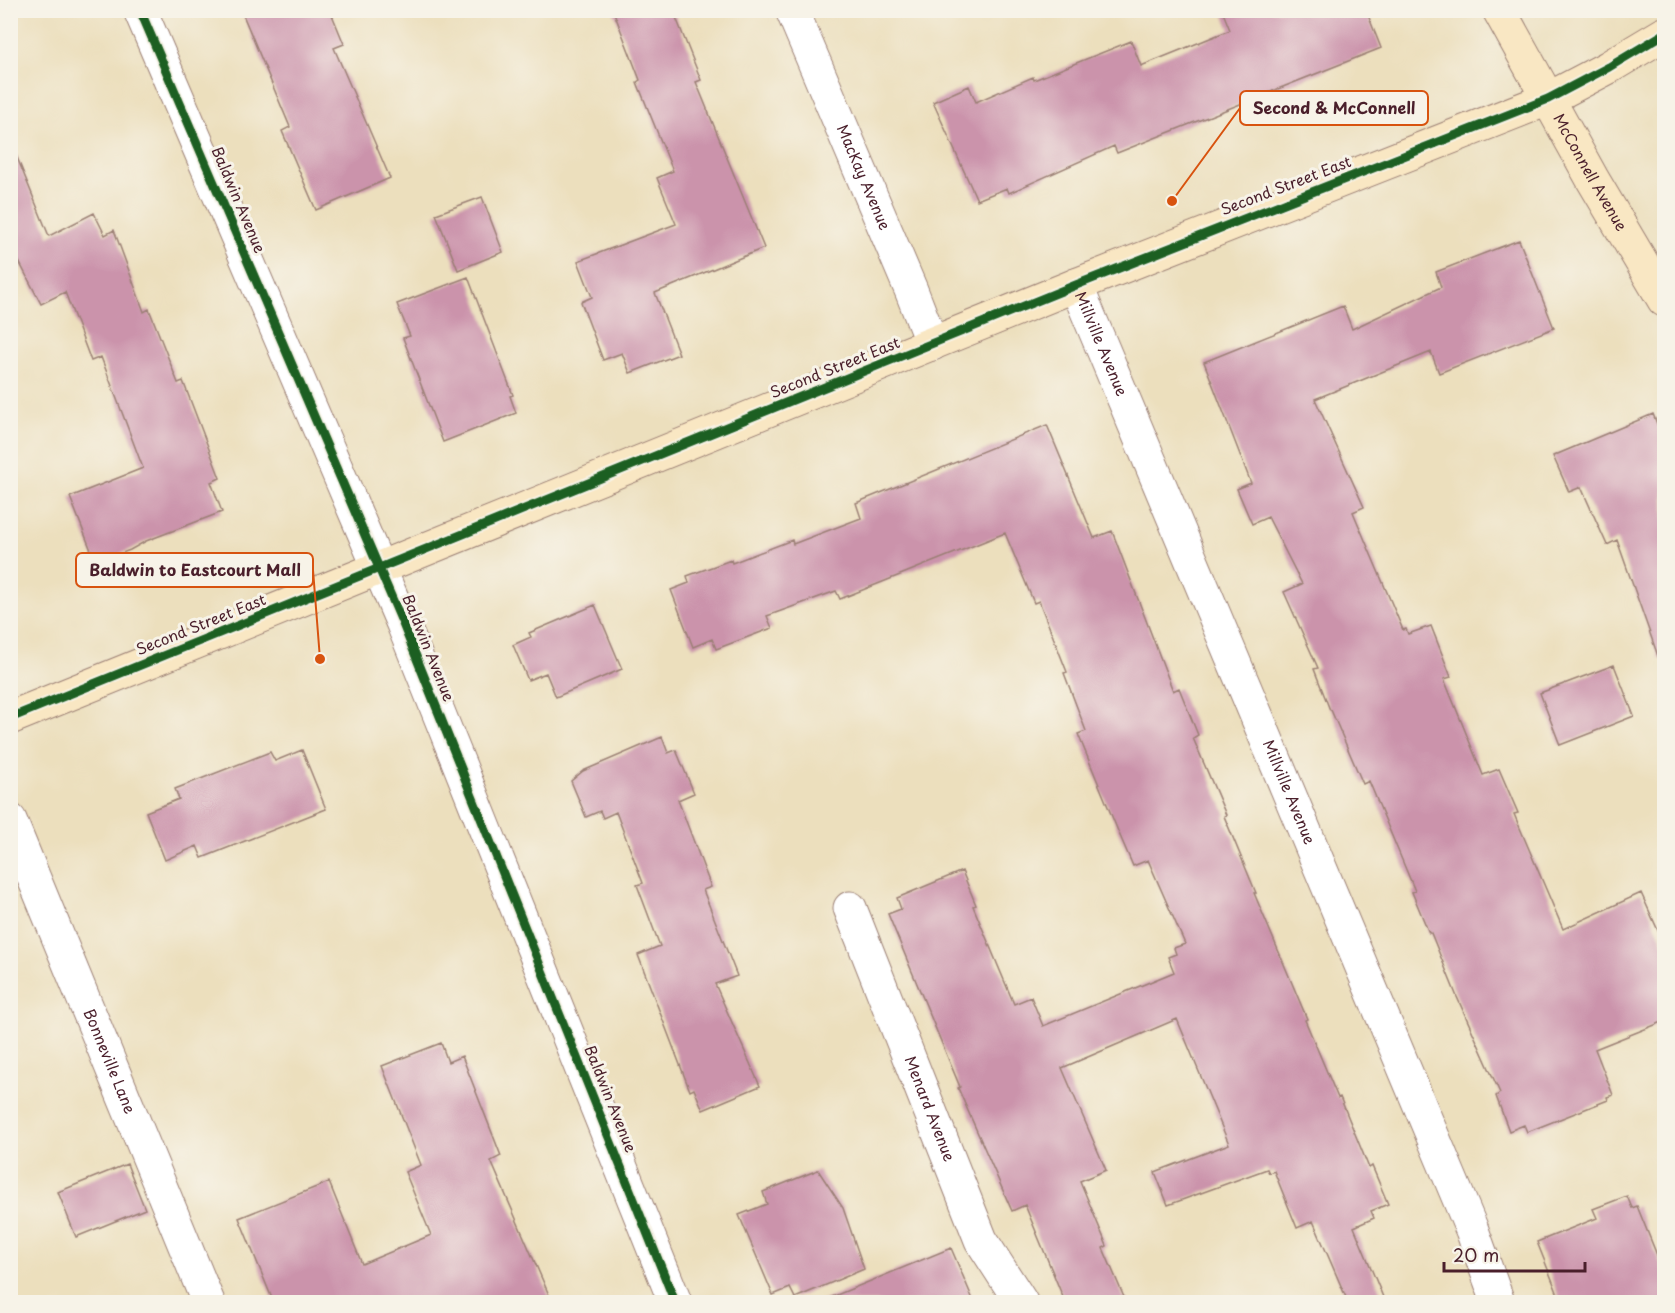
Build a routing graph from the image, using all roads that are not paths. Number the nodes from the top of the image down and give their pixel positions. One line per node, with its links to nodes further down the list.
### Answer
1 (140, 10): 9 (street, Baldwin Avenue)
2 (792, 10): 8 (street, MacKay Avenue)
3 (1499, 10): 5 (main road, McConnell Avenue)
4 (1665, 34): 5 (main road, Second Street East)
5 (1548, 99): 6 (main road, Second Street East); 7 (main road, McConnell Avenue)
6 (1076, 285): 8 (main road, Second Street East); 16 (street, Millville Avenue)
7 (1665, 300)
8 (932, 344): 9 (main road, Second Street East)
9 (380, 569): 10 (main road, Second Street East); 14 (street, Baldwin Avenue)
10 (10, 718)
11 (10, 820): 13 (street, Bonneville Lane)
12 (849, 908): 15 (street, Menard Avenue)
13 (207, 1302)
14 (675, 1302)
15 (1021, 1302)
16 (1498, 1302)

